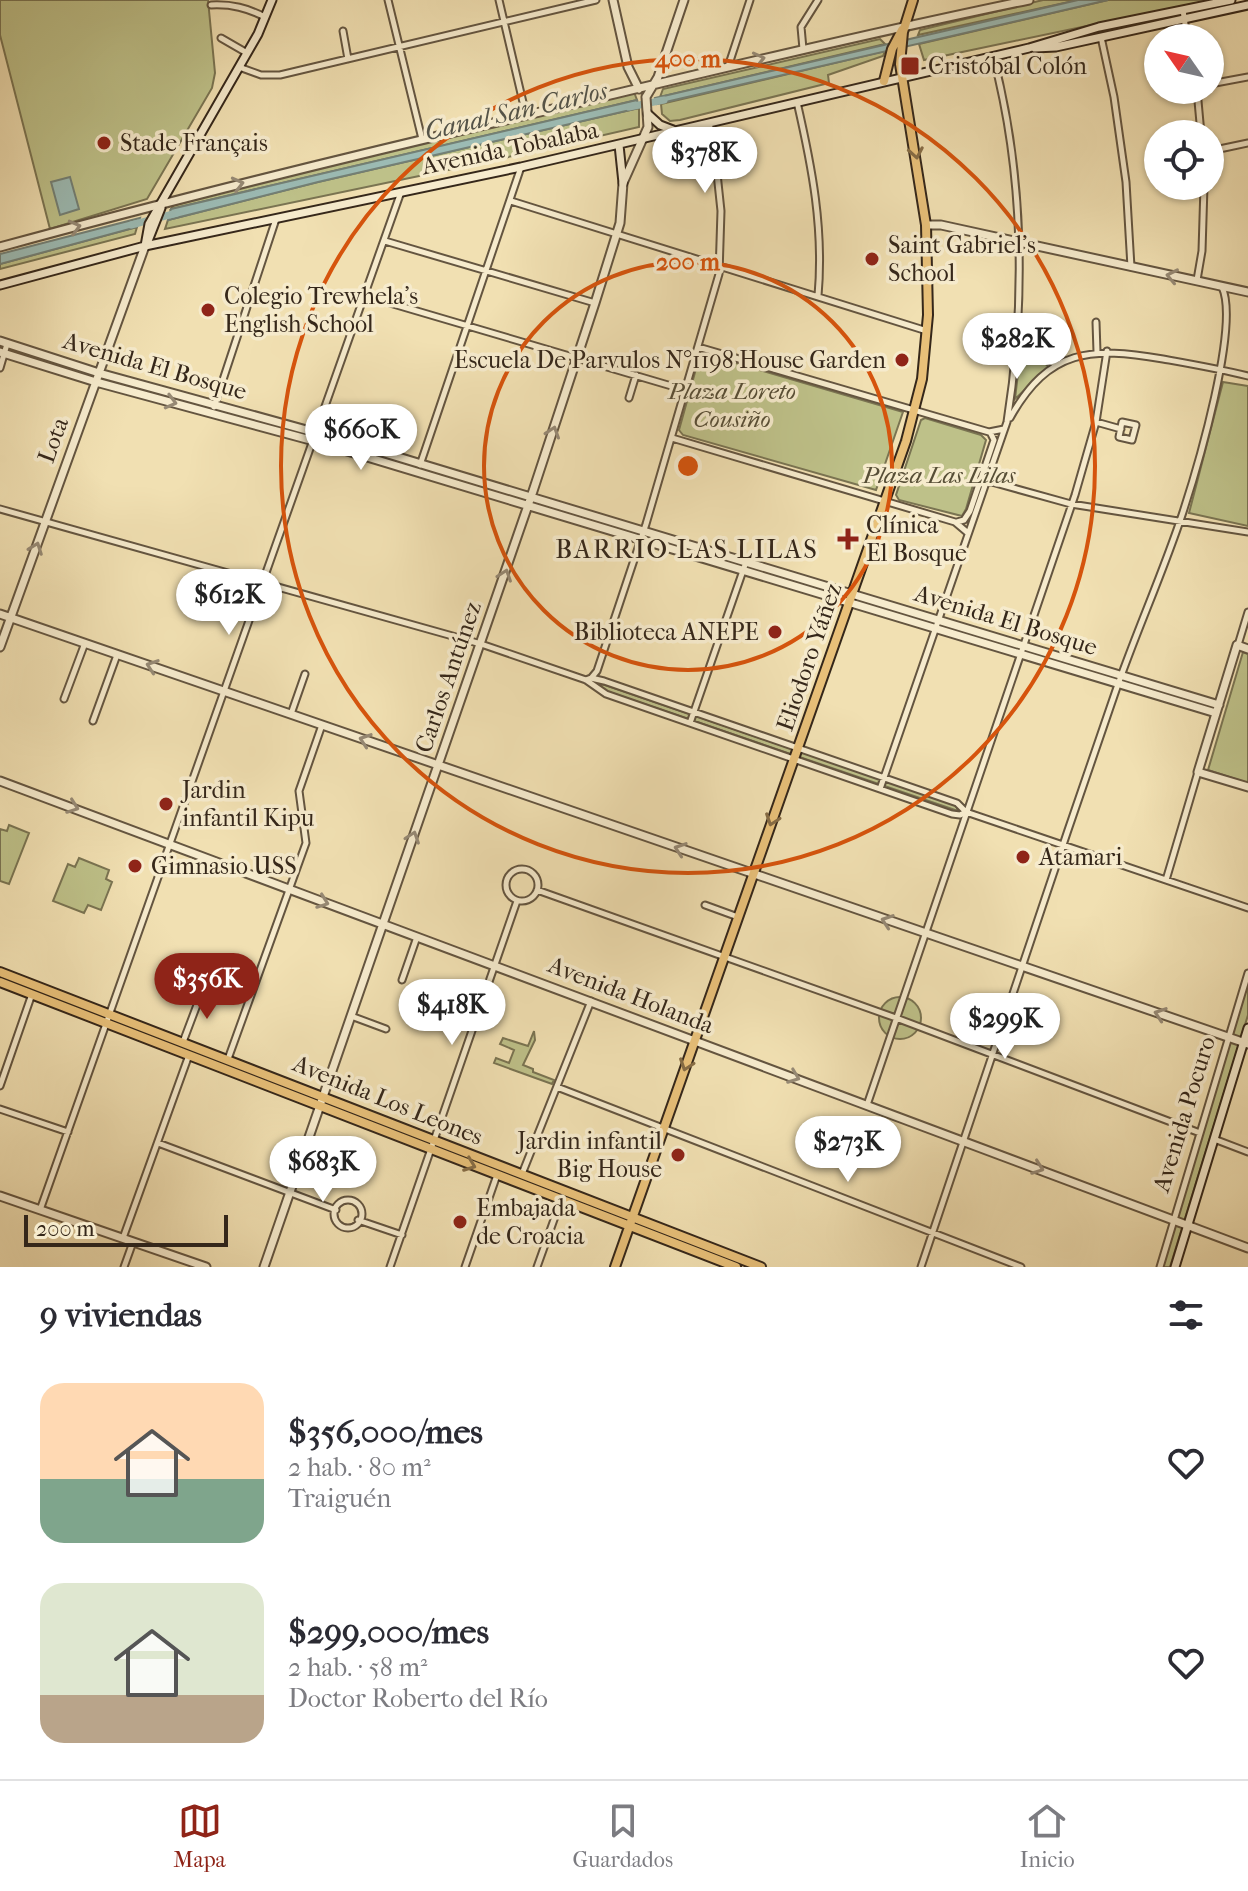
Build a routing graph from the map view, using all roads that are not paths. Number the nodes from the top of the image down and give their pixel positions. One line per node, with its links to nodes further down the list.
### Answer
1 (272, 0): 15 (street, Lota)
2 (388, 0): 22 (street)
3 (499, 0): 16 (street)
4 (596, 0): 16 (street)
5 (613, 0): 35 (street)
6 (684, 0): 34 (street)
7 (750, 0): 29 (street)
8 (818, 0): 24 (street)
9 (913, 0): 19 (main road)
10 (1029, 0): 19 (street)
11 (1231, 0): 14 (street, Avenida Tobalaba)
12 (211, 5): 15 (street)
13 (1248, 5): 14 (street, Avenida Tobalaba)
14 (1183, 14): 17 (street); 20 (street, Avenida Tobalaba); 23 (street, Avenida Tobalaba)
15 (266, 18): 25 (street, Lota)
16 (505, 22): 22 (street); 38 (street)
17 (1185, 24)
18 (343, 31): 27 (street)
19 (902, 31): 24 (street); 30 (main road, Eliodoro Yáñez); 32 (main road)
20 (1101, 37): 23 (street, Avenida Tobalaba); 60 (street)
21 (221, 38): 25 (street)
22 (400, 47): 27 (street); 42 (street)
23 (1029, 48): 26 (street, Avenida Tobalaba)
24 (803, 49): 29 (street, one-way to 24)
25 (247, 53): 28 (street, Lota)
26 (993, 56): 30 (street, Avenida Tobalaba); 56 (street)
27 (348, 59): 28 (street)
28 (238, 67): 51 (street, Lota)
29 (728, 67): 34 (street)
30 (901, 77): 32 (street, Avenida Tobalaba); 53 (main road, Eliodoro Yáñez, one-way to 53)
31 (1248, 77): 33 (street)
32 (884, 81): 36 (street, Avenida Tobalaba)
33 (1224, 81)
34 (656, 83): 35 (street); 37 (street)
35 (638, 88): 37 (street); 38 (street)
36 (797, 102): 39 (street, Avenida Tobalaba); 67 (street)
37 (647, 104): 40 (street); 41 (street, Carlos Antúnez)
38 (526, 115): 42 (street)
39 (709, 123): 40 (street, Avenida Tobalaba); 59 (street)
40 (675, 131): 41 (street, Avenida Tobalaba)
41 (643, 138): 44 (street, Avenida Tobalaba); 47 (street, Carlos Antúnez)
42 (422, 139): 51 (street, one-way to 42)
43 (1248, 143): 45 (street)
44 (619, 145): 46 (street, Avenida Tobalaba); 47 (street)
45 (1224, 148)
46 (521, 167): 48 (street, Avenida Tobalaba); 50 (street)
47 (623, 183): 54 (street, Carlos Antúnez)
48 (401, 192): 52 (street, Avenida Tobalaba); 55 (street)
49 (1204, 200): 62 (street)
50 (511, 201): 54 (street); 61 (street)
51 (163, 202): 57 (street, Lota); 58 (street, one-way to 51)
52 (276, 218): 57 (street, Avenida Tobalaba); 88 (street)
53 (926, 225): 56 (street); 71 (main road, Eliodoro Yáñez)
54 (617, 234): 59 (street); 68 (street, Carlos Antúnez)
55 (385, 241): 61 (street); 66 (street)
56 (1017, 242): 60 (street); 72 (street)
57 (145, 246): 63 (street, Avenida Tobalaba); 82 (street, Lota)
58 (0, 247)
59 (720, 266): 67 (street); 74 (street)
60 (1131, 268): 62 (street, one-way to 60)
61 (487, 272): 68 (street); 70 (street)
62 (1197, 281): 64 (street)
63 (0, 285)
64 (1222, 287): 65 (street); 81 (street)
65 (1248, 292)
66 (366, 296): 70 (street); 95 (street)
67 (818, 296): 71 (street)
68 (595, 303): 78 (street, Carlos Antúnez)
69 (1096, 322): 76 (street)
70 (468, 325): 78 (street); 97 (street)
71 (927, 331): 89 (main road, Eliodoro Yáñez)
72 (1018, 333): 79 (street); 92 (street)
73 (3, 342): 77 (street); 82 (street, Avenida El Bosque)
74 (698, 347): 86 (street); 89 (street)
75 (1107, 351): 76 (street); 81 (street); 91 (street)
76 (1097, 352): 79 (street)
77 (2, 353): 80 (street); 85 (street, Avenida El Bosque)
78 (577, 358): 83 (street); 100 (street, Carlos Antúnez, one-way to 78)
79 (1056, 365): 92 (street)
80 (0, 368)
81 (1220, 369): 84 (street); 103 (street)
82 (99, 373): 85 (street, Lota); 88 (street, Avenida El Bosque)
83 (636, 375): 86 (street); 87 (street)
84 (1248, 376)
85 (96, 382): 90 (street, Avenida El Bosque, one-way to 90); 105 (street, Lota)
86 (685, 390): 96 (street)
87 (629, 398)
88 (215, 405): 90 (street); 95 (street, Avenida El Bosque)
89 (915, 411): 94 (street); 99 (main road, Eliodoro Yáñez)
90 (212, 414): 95 (street, Avenida El Bosque)
91 (1096, 422): 93 (street); 101 (street)
92 (1006, 425): 94 (street); 98 (street)
93 (1121, 429)
94 (989, 432): 98 (street)
95 (316, 437): 97 (street, Avenida El Bosque); 110 (street)
96 (672, 438): 99 (street); 108 (street)
97 (419, 468): 100 (street, Avenida El Bosque)
98 (983, 480): 101 (street); 104 (street); 107 (street)
99 (885, 500): 104 (street); 111 (main road, Eliodoro Yáñez)
100 (530, 502): 108 (street, Avenida El Bosque); 117 (street, Carlos Antúnez, one-way to 100)
101 (1071, 504): 103 (street); 120 (street)
102 (0, 509): 105 (street)
103 (1180, 520): 106 (street); 125 (street)
104 (955, 522): 107 (street)
105 (45, 523): 110 (street); 114 (street, Lota, one-way to 105)
106 (1248, 532)
107 (968, 533): 115 (street)
108 (642, 536): 109 (street, Avenida El Bosque); 124 (street)
109 (744, 566): 111 (street, Avenida El Bosque); 129 (street)
110 (264, 584): 117 (street); 126 (street)
111 (851, 598): 115 (street, Avenida El Bosque); 134 (main road, Eliodoro Yáñez)
112 (1248, 612): 118 (street)
113 (0, 614): 114 (street)
114 (11, 617): 116 (street); 119 (street, Lota)
115 (937, 624): 120 (street, Avenida El Bosque); 138 (street)
116 (85, 643): 122 (street); 127 (street)
117 (481, 644): 124 (street); 136 (street, Carlos Antúnez)
118 (1237, 645): 121 (street); 128 (street)
119 (0, 647)
120 (1022, 649): 125 (street, Avenida El Bosque); 142 (street)
121 (1248, 649)
122 (118, 654): 126 (street, one-way to 122); 131 (street)
123 (305, 674): 130 (street)
124 (589, 679): 129 (street); 132 (street)
125 (1119, 680): 128 (street, Avenida El Bosque); 144 (street)
126 (226, 692): 130 (street); 143 (street)
127 (64, 699)
128 (1218, 709): 137 (street)
129 (694, 711): 132 (street); 134 (street)
130 (291, 714): 133 (street)
131 (93, 721)
132 (690, 724): 135 (street)
133 (322, 725): 136 (street, one-way to 133); 147 (street)
134 (798, 746): 135 (main road, Eliodoro Yáñez); 138 (street)
135 (794, 759): 141 (street); 145 (main road, Eliodoro Yáñez, one-way to 145)
136 (438, 765): 145 (street, one-way to 136); 153 (street, Carlos Antúnez, one-way to 136)
137 (1198, 772): 140 (street); 146 (street)
138 (885, 776): 141 (street); 142 (street)
139 (0, 781): 143 (street, Avenida Holanda, one-way to 143)
140 (1248, 787)
141 (880, 789): 142 (street)
142 (966, 812): 144 (street); 154 (street)
143 (172, 843): 147 (street, Avenida Holanda); 168 (street)
144 (1063, 845): 146 (street); 158 (street)
145 (753, 874): 152 (main road, Eliodoro Yáñez); 154 (street, one-way to 145)
146 (1166, 880): 151 (street)
147 (291, 890): 153 (street, Avenida Holanda, one-way to 153); 177 (street)
148 (537, 890): 149 (street); 149 (street); 156 (street)
149 (517, 901): 157 (street)
150 (705, 905): 152 (street)
151 (1248, 908)
152 (738, 917): 156 (main road, Eliodoro Yáñez)
153 (383, 924): 155 (street, Avenida Holanda); 166 (street, Carlos Antúnez)
154 (925, 934): 158 (street); 167 (street)
155 (417, 936): 157 (street, Avenida Holanda); 161 (street)
156 (724, 957): 167 (street); 172 (main road, Eliodoro Yáñez)
157 (496, 965): 165 (street, Avenida Holanda); 188 (street)
158 (1021, 968): 171 (street, one-way to 158); 176 (street)
159 (0, 972): 168 (main road, Avenida Los Leones)
160 (1248, 973): 171 (street, Avenida Pocuro)
161 (402, 980)
162 (0, 982): 164 (main road, Avenida Los Leones)
163 (203, 989): 173 (street)
164 (32, 994): 168 (main road, Avenida Los Leones); 178 (street)
165 (591, 1001): 172 (street, Avenida Holanda); 179 (street)
166 (351, 1016): 170 (street); 180 (street, Carlos Antúnez)
167 (896, 1018): 176 (street); 181 (street)
168 (107, 1019): 173 (main road, Avenida Los Leones); 175 (main road, Avenida Los Leones); 185 (street)
169 (1248, 1028): 174 (street, Avenida Pocuro)
170 (386, 1029)
171 (1229, 1037): 174 (street); 186 (street, Avenida Pocuro)
172 (695, 1040): 181 (street, Avenida Holanda, one-way to 181); 184 (main road, Eliodoro Yáñez, one-way to 184)
173 (183, 1042): 177 (main road, Avenida Los Leones)
174 (1246, 1043): 187 (street, Avenida Pocuro)
175 (189, 1055): 182 (main road, Avenida Los Leones); 190 (street)
176 (992, 1055): 186 (street); 189 (street)
177 (228, 1059): 180 (main road, Avenida Los Leones)
178 (0, 1086)
179 (557, 1087): 184 (street); 193 (street)
180 (323, 1095): 182 (street, Carlos Antúnez); 188 (main road, Avenida Los Leones)
181 (867, 1105): 189 (street, Avenida Holanda)
182 (319, 1106): 191 (main road, Avenida Los Leones); 195 (street, Carlos Antúnez)
183 (0, 1109): 185 (street)
184 (664, 1128): 202 (main road, Eliodoro Yáñez); 204 (street)
185 (68, 1132): 198 (street)
186 (1200, 1133): 201 (street, Avenida Pocuro)
187 (1214, 1139): 192 (street); 203 (street, Avenida Pocuro)
188 (435, 1140): 191 (street); 193 (main road, Avenida Los Leones)
189 (963, 1140): 201 (street, Avenida Holanda, one-way to 201); 204 (street)
190 (157, 1143): 195 (street); 206 (street)
191 (432, 1150): 194 (main road, Avenida Los Leones, one-way to 194); 205 (street)
192 (1248, 1152)
193 (522, 1174): 202 (main road, Avenida Los Leones)
194 (497, 1175): 197 (main road, Avenida Los Leones); 214 (street)
195 (289, 1194): 199 (street); 212 (street, Carlos Antúnez)
196 (0, 1196): 198 (street)
197 (561, 1200): 202 (main road, Avenida Los Leones); 215 (street)
198 (40, 1210): 206 (street)
199 (336, 1210): 200 (street); 200 (street)
200 (358, 1220): 205 (street)
201 (1173, 1220): 203 (street, Avenida Holanda); 222 (street, Avenida Pocuro)
202 (631, 1222): 209 (main road, Avenida Los Leones); 216 (main road, Eliodoro Yáñez); 219 (main road, Avenida Los Leones)
203 (1187, 1225): 208 (street, Avenida Holanda); 223 (street, Avenida Pocuro)
204 (932, 1232): 220 (street); 221 (street)
205 (402, 1235): 213 (street)
206 (123, 1238): 207 (street)
207 (133, 1242): 210 (street); 211 (street)
208 (1248, 1248)
209 (715, 1259): 217 (street); 218 (main road, Avenida Los Leones)
210 (124, 1267)
211 (206, 1267)
212 (264, 1267)
213 (390, 1267)
214 (465, 1267)
215 (537, 1267)
216 (615, 1267)
217 (709, 1267)
218 (736, 1267)
219 (761, 1267)
220 (921, 1267)
221 (1021, 1267)
222 (1160, 1267)
223 (1175, 1267)

